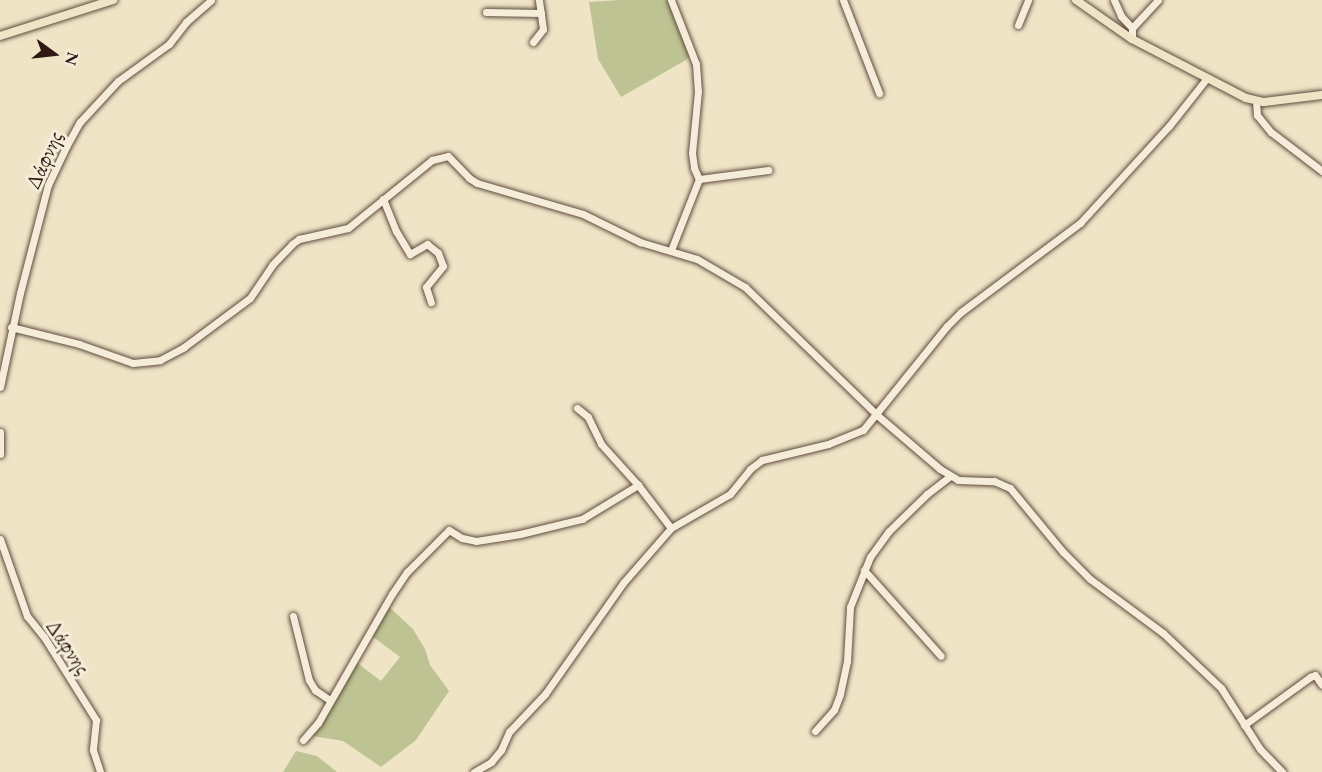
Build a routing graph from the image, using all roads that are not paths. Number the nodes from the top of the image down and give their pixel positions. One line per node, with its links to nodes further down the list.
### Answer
1 (113, 0): 14 (main road)
2 (211, 0): 27 (street, Δάφνης)
3 (539, 0): 11 (street)
4 (670, 0): 23 (street)
5 (843, 0): 18 (street)
6 (1028, 0): 12 (street)
7 (1076, 0): 15 (main road)
8 (1114, 0): 13 (street)
9 (1158, 0): 13 (street)
10 (486, 12): 11 (street)
11 (541, 13): 16 (street)
12 (1018, 25)
13 (1132, 28): 15 (street)
14 (0, 36)
15 (1132, 39): 17 (main road)
16 (533, 42)
17 (1207, 78): 20 (main road); 30 (street)
18 (879, 93)
19 (1322, 95): 20 (main road)
20 (1256, 101): 22 (street)
21 (768, 170): 23 (street)
22 (1322, 171)
23 (699, 179): 25 (street)
24 (383, 199): 25 (street); 26 (street); 27 (street)
25 (671, 250): 30 (street)
26 (431, 302)
27 (12, 327): 28 (street, Δάφνης)
28 (0, 387)
29 (577, 408): 34 (street)
30 (878, 415): 33 (street); 35 (street)
31 (0, 432): 32 (street)
32 (0, 454)
33 (950, 476): 37 (street); 42 (street)
34 (638, 485): 35 (street); 41 (street)
35 (671, 528): 46 (street)
36 (0, 539): 45 (street, Δάφνης)
37 (864, 570): 39 (street); 43 (street)
38 (293, 616): 41 (street)
39 (941, 656)
40 (1322, 685): 42 (street)
41 (330, 700): 44 (street)
42 (1244, 725): 47 (street)
43 (814, 731)
44 (303, 740)
45 (100, 772)
46 (474, 772)
47 (1282, 772)

